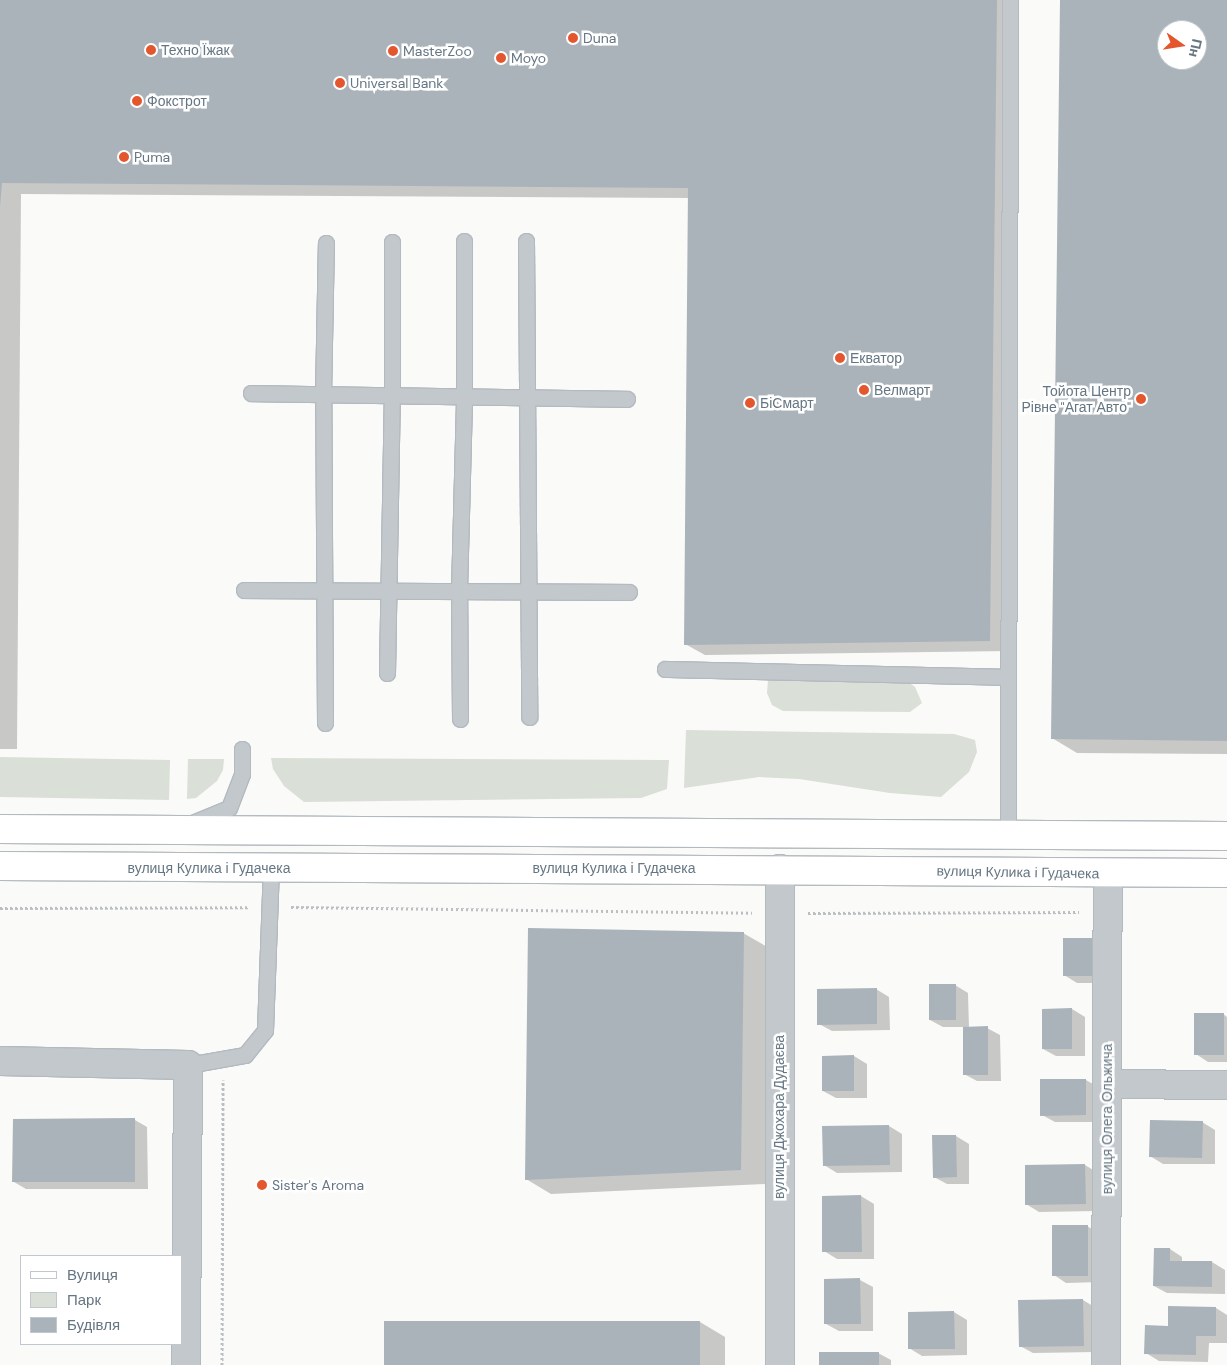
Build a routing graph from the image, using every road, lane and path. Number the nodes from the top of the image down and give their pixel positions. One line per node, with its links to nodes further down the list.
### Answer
1 (1010, 0): 20 (lane)
2 (464, 241): 9 (lane)
3 (526, 241): 10 (lane)
4 (392, 242): 8 (lane)
5 (326, 243): 7 (lane)
6 (251, 394): 7 (lane)
7 (323, 395): 8 (lane); 13 (lane)
8 (392, 396): 9 (lane); 14 (lane)
9 (464, 397): 10 (lane); 15 (lane)
10 (528, 398): 11 (lane); 16 (lane)
11 (627, 399)
12 (244, 590): 13 (lane)
13 (325, 590): 14 (lane); 23 (lane)
14 (390, 591): 15 (lane); 19 (lane)
15 (459, 591): 16 (lane); 22 (lane)
16 (530, 591): 17 (lane); 21 (lane)
17 (629, 592)
18 (665, 669): 20 (lane)
19 (387, 673)
20 (1006, 677): 27 (lane)
21 (529, 717)
22 (460, 719)
23 (325, 723)
24 (242, 749): 26 (lane)
25 (0, 829): 26 (main road)
26 (172, 831): 27 (main road)
27 (1008, 835): 28 (main road)
28 (1227, 836)
29 (0, 866): 30 (main road, вулиця Кулика і Гудачека)
30 (271, 868): 31 (main road, вулиця Кулика і Гудачека); 34 (lane)
31 (780, 869): 32 (main road, вулиця Кулика і Гудачека); 37 (street, вулиця Джохара Дудаєва)
32 (1108, 873): 33 (main road, вулиця Кулика і Гудачека); 36 (street, вулиця Олега Ольжича)
33 (1227, 873)
34 (270, 907): 35 (path); 37 (path); 38 (lane)
35 (0, 908)
36 (1108, 912): 37 (path); 41 (street, вулиця Олега Ольжича)
37 (780, 913): 45 (street, вулиця Джохара Дудаєва)
38 (223, 1059): 40 (lane); 44 (path)
39 (0, 1061): 40 (street)
40 (188, 1065): 43 (street)
41 (1107, 1084): 42 (street); 46 (street, вулиця Олега Ольжича)
42 (1227, 1085)
43 (186, 1365)
44 (222, 1365)
45 (780, 1365)
46 (1106, 1365)

